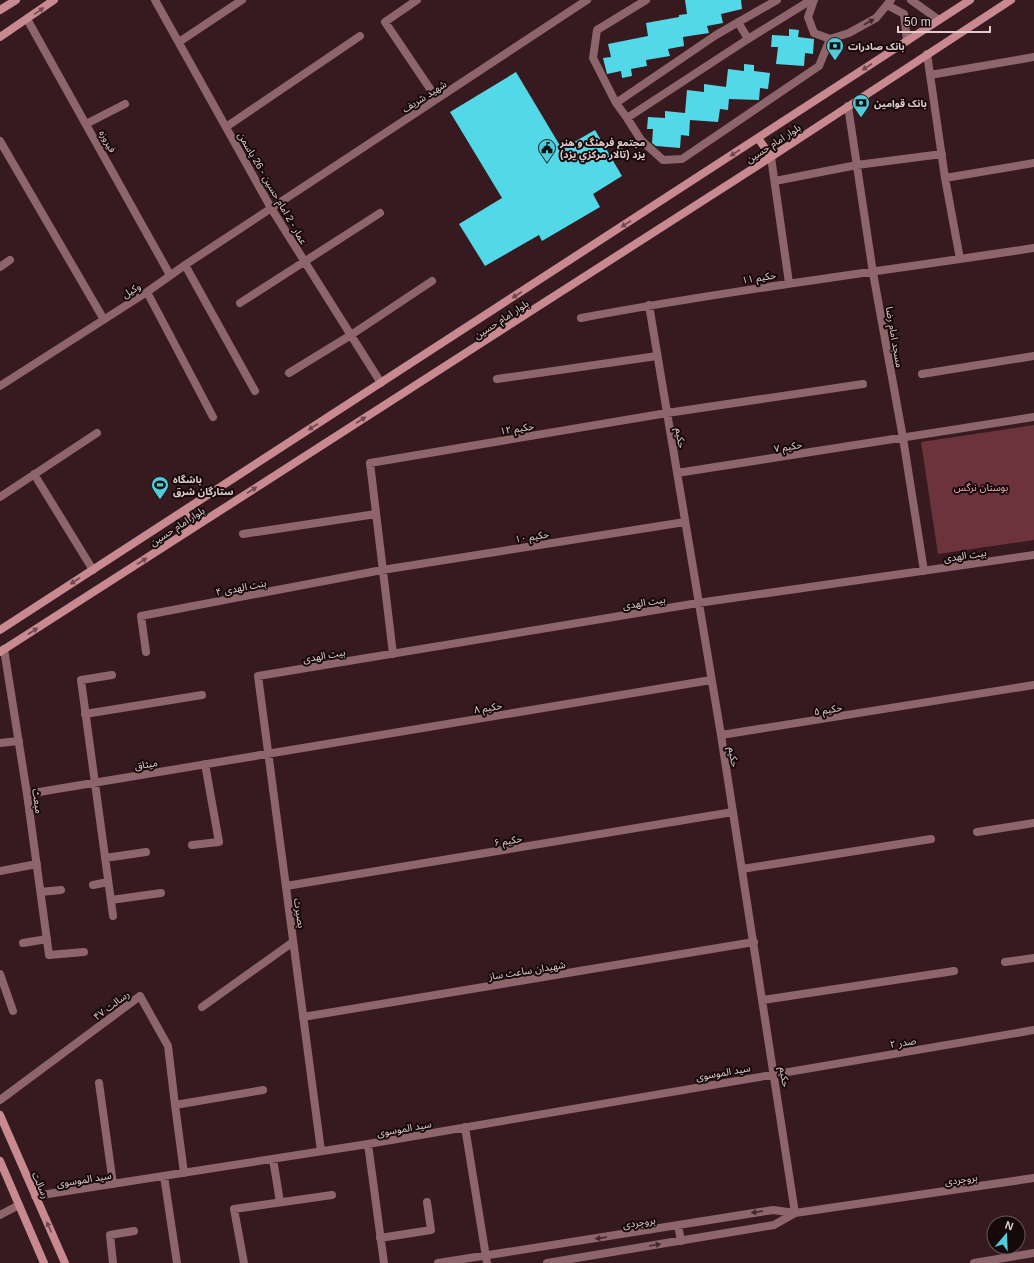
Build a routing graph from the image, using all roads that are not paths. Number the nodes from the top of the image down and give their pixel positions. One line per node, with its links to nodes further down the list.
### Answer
1 (16, 0): 14 (main road)
2 (54, 0): 15 (main road, one-way to 2)
3 (155, 0): 23 (street, عمار - 2 امام حسین - 26 یاسمن)
4 (242, 0): 23 (street)
5 (417, 0): 27 (street)
6 (588, 0): 27 (street, شهید شریف)
7 (646, 0): 28 (street)
8 (777, 0): 17 (street)
9 (813, 0): 20 (street); 21 (street)
10 (911, 0): 16 (street)
11 (970, 0): 16 (main road, بلوار امام حسین)
12 (1011, 0): 24 (main road, بلوار امام حسین)
13 (889, 2): 21 (street, one-way to 13); 22 (street)
14 (0, 10)
15 (27, 19): 19 (main road); 32 (street, فیروزه)
16 (939, 20): 22 (main road, بلوار امام حسین)
17 (738, 22): 20 (street); 28 (street)
18 (360, 36): 33 (street)
19 (0, 37)
20 (748, 39): 31 (street)
21 (830, 39): 31 (street)
22 (908, 41): 34 (main road, بلوار امام حسین, one-way to 34)
23 (179, 42): 33 (street, عمار - 2 امام حسین - 26 یاسمن)
24 (927, 54): 26 (street); 30 (main road, بلوار امام حسین)
25 (1034, 57): 26 (street)
26 (930, 75): 36 (street)
27 (437, 99): 42 (street, شهید شریف)
28 (616, 103): 31 (street)
29 (125, 104): 32 (street)
30 (848, 106): 37 (main road, بلوار امام حسین); 39 (street, مسجد امام رضا)
31 (627, 118)
32 (86, 124): 51 (street, فیروزه)
33 (226, 127): 42 (street, عمار - 2 امام حسین - 26 یاسمن)
34 (758, 138): 37 (main road); 65 (main road, بلوار امام حسین, one-way to 65)
35 (0, 141): 57 (street)
36 (942, 154): 39 (street); 40 (street)
37 (770, 157): 41 (street); 80 (main road, بلوار امام حسین, one-way to 37)
38 (1034, 163): 40 (street)
39 (857, 166): 41 (street); 50 (street, مسجد امام رضا)
40 (945, 178): 45 (street)
41 (774, 181): 53 (street)
42 (271, 208): 47 (street, عمار - 2 امام حسین - 26 یاسمن); 48 (street, وکیل)
43 (380, 213): 47 (street)
44 (1034, 248): 45 (street, حکیم ۱۱)
45 (960, 259): 50 (street, حکیم ۱۱)
46 (10, 260): 49 (street)
47 (304, 261): 55 (street); 59 (street, عمار - 2 امام حسین - 26 یاسمن)
48 (184, 265): 51 (street, وکیل); 68 (street)
49 (0, 267)
50 (873, 273): 53 (street, حکیم ۱۱); 73 (street, مسجد امام رضا)
51 (170, 275): 54 (street, وکیل)
52 (432, 281): 59 (street)
53 (789, 283): 56 (street, حکیم ۱۱)
54 (147, 292): 57 (street, وکیل); 70 (street)
55 (240, 303)
56 (649, 305): 58 (street, حکیم ۱۱); 60 (street, حکیم)
57 (104, 318): 67 (street, وکیل)
58 (581, 318)
59 (351, 335): 62 (street); 65 (street, عمار - 2 امام حسین - 26 یاسمن)
60 (657, 356): 64 (street); 69 (street, حکیم)
61 (1034, 356): 63 (street)
62 (289, 373)
63 (922, 374)
64 (498, 379)
65 (381, 383): 77 (main road, بلوار امام حسین, one-way to 77)
66 (863, 384): 69 (street, حکیم ۱۲)
67 (0, 386)
68 (255, 391)
69 (667, 413): 74 (street, حکیم); 78 (street, حکیم ۱۲)
70 (213, 416)
71 (1034, 417): 73 (street, حکیم ۷)
72 (97, 433): 75 (street)
73 (903, 438): 74 (street, حکیم ۷); 85 (street, مسجد امام رضا)
74 (676, 473): 79 (street, حکیم)
75 (34, 474): 76 (street); 83 (street)
76 (0, 497)
77 (183, 511): 80 (main road); 83 (main road, بلوار امام حسین)
78 (376, 514): 81 (street); 84 (street)
79 (685, 522): 84 (street, حکیم ۱۰); 86 (street, حکیم)
80 (194, 527): 88 (main road, بلوار امام حسین, one-way to 80)
81 (243, 534)
82 (1034, 555): 85 (street, بیت الهدی)
83 (93, 570): 87 (main road, بلوار امام حسین, one-way to 87)
84 (382, 570): 89 (street, بنت الهدی ۴); 90 (street)
85 (924, 571): 86 (street, بیت الهدی)
86 (698, 604): 90 (street, بیت الهدی); 93 (street, حکیم)
87 (0, 630)
88 (2, 650): 98 (street, مبعث)
89 (146, 652)
90 (393, 654): 92 (street, بیت الهدی)
91 (112, 675): 96 (street)
92 (258, 676): 100 (street, بصیرت)
93 (711, 680): 97 (street, حکیم); 100 (street, حکیم ۸)
94 (1034, 685): 97 (street, حکیم ۵)
95 (202, 695): 96 (street)
96 (85, 714): 102 (street)
97 (721, 735): 104 (street, حکیم)
98 (18, 741): 99 (street); 103 (street, مبعث)
99 (0, 744)
100 (268, 753): 101 (street, میثاق); 116 (street, بصیرت)
101 (205, 764): 102 (street, میثاق); 108 (street)
102 (96, 782): 103 (street, میثاق); 110 (street)
103 (27, 794): 111 (street, مبعث)
104 (733, 812): 112 (street, حکیم); 116 (street, حکیم ۶)
105 (1034, 823): 106 (street)
106 (977, 832)
107 (931, 839): 112 (street)
108 (192, 845)
109 (146, 852): 110 (street)
110 (105, 858): 114 (street)
111 (36, 864): 113 (street); 118 (street, مبعث)
112 (742, 869): 124 (street, حکیم)
113 (0, 871)
114 (108, 882): 115 (street); 120 (street)
115 (93, 885)
116 (286, 886): 123 (street, بصیرت)
117 (61, 890): 118 (street)
118 (41, 892): 122 (street, مبعث)
119 (161, 893): 120 (street)
120 (111, 900): 121 (street)
121 (113, 916)
122 (47, 939): 125 (street); 126 (street, مبعث)
123 (293, 942): 132 (street); 134 (street, بصیرت)
124 (754, 942): 131 (street, حکیم); 134 (street, شهیدان ساعت ساز)
125 (23, 943)
126 (84, 952)
127 (1034, 958): 128 (street)
128 (1005, 962)
129 (954, 971): 131 (street)
130 (0, 974): 133 (street)
131 (763, 1000): 136 (street, حکیم)
132 (202, 1007)
133 (13, 1011)
134 (303, 1017): 144 (street, بصیرت)
135 (1034, 1030): 136 (street, صدر ۲)
136 (774, 1073): 142 (street, سید الموسوی); 156 (street, حکیم)
137 (99, 1083): 150 (street)
138 (263, 1090): 140 (street)
139 (0, 1100): 140 (street, رسالت ۴۷)
140 (175, 1105): 147 (street)
141 (0, 1116): 152 (main road, رسالت)
142 (465, 1127): 143 (street, سید الموسوی); 164 (street)
143 (368, 1144): 144 (street, سید الموسوی); 160 (street)
144 (321, 1151): 145 (street, سید الموسوی)
145 (273, 1159): 147 (street, سید الموسوی); 153 (street)
146 (1, 1165): 155 (main road)
147 (184, 1173): 148 (street, سید الموسوی)
148 (164, 1176): 150 (street, سید الموسوی); 169 (street)
149 (1034, 1178): 156 (street, بروجردی)
150 (113, 1184): 152 (street, سید الموسوی)
151 (332, 1194): 153 (street)
152 (36, 1196): 167 (main road, رسالت, one-way to 152)
153 (280, 1202): 170 (street)
154 (427, 1202): 160 (street)
155 (19, 1205): 157 (street); 166 (main road)
156 (795, 1213): 158 (street, بروجردی, one-way to 158); 161 (street, بروجردی)
157 (0, 1215)
158 (678, 1225): 161 (street); 162 (street, بروجردی, one-way to 162)
159 (134, 1231): 168 (street)
160 (380, 1238): 171 (street)
161 (681, 1241): 165 (street, بروجردی, one-way to 161)
162 (562, 1245): 164 (street, بروجردی); 165 (street)
163 (1034, 1253): 174 (street)
164 (486, 1259): 172 (street, بروجردی)
165 (566, 1262): 173 (street, بروجردی)
166 (44, 1263)
167 (65, 1263)
168 (113, 1263)
169 (177, 1263)
170 (244, 1263)
171 (384, 1263)
172 (438, 1263)
173 (547, 1263)
174 (974, 1263)

